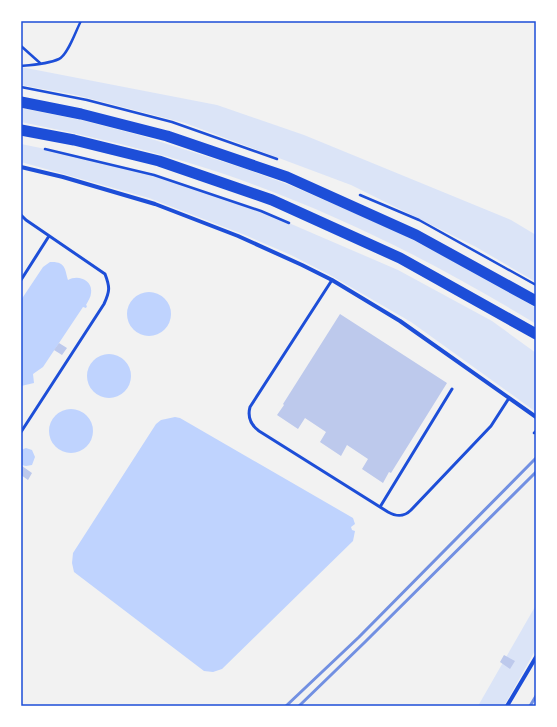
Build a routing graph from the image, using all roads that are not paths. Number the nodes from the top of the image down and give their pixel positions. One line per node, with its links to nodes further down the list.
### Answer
1 (21, 102): 8 (highway)
2 (21, 130): 9 (highway)
3 (21, 167): 7 (street)
4 (21, 215): 5 (lane)
5 (50, 236): 6 (lane); 13 (lane)
6 (21, 280)
7 (332, 280): 11 (street); 14 (lane)
8 (536, 301)
9 (536, 334)
10 (452, 389): 14 (lane)
11 (509, 397): 12 (street); 14 (lane)
12 (536, 417)
13 (21, 432)
14 (380, 507)
15 (536, 657): 16 (street)
16 (507, 706)

